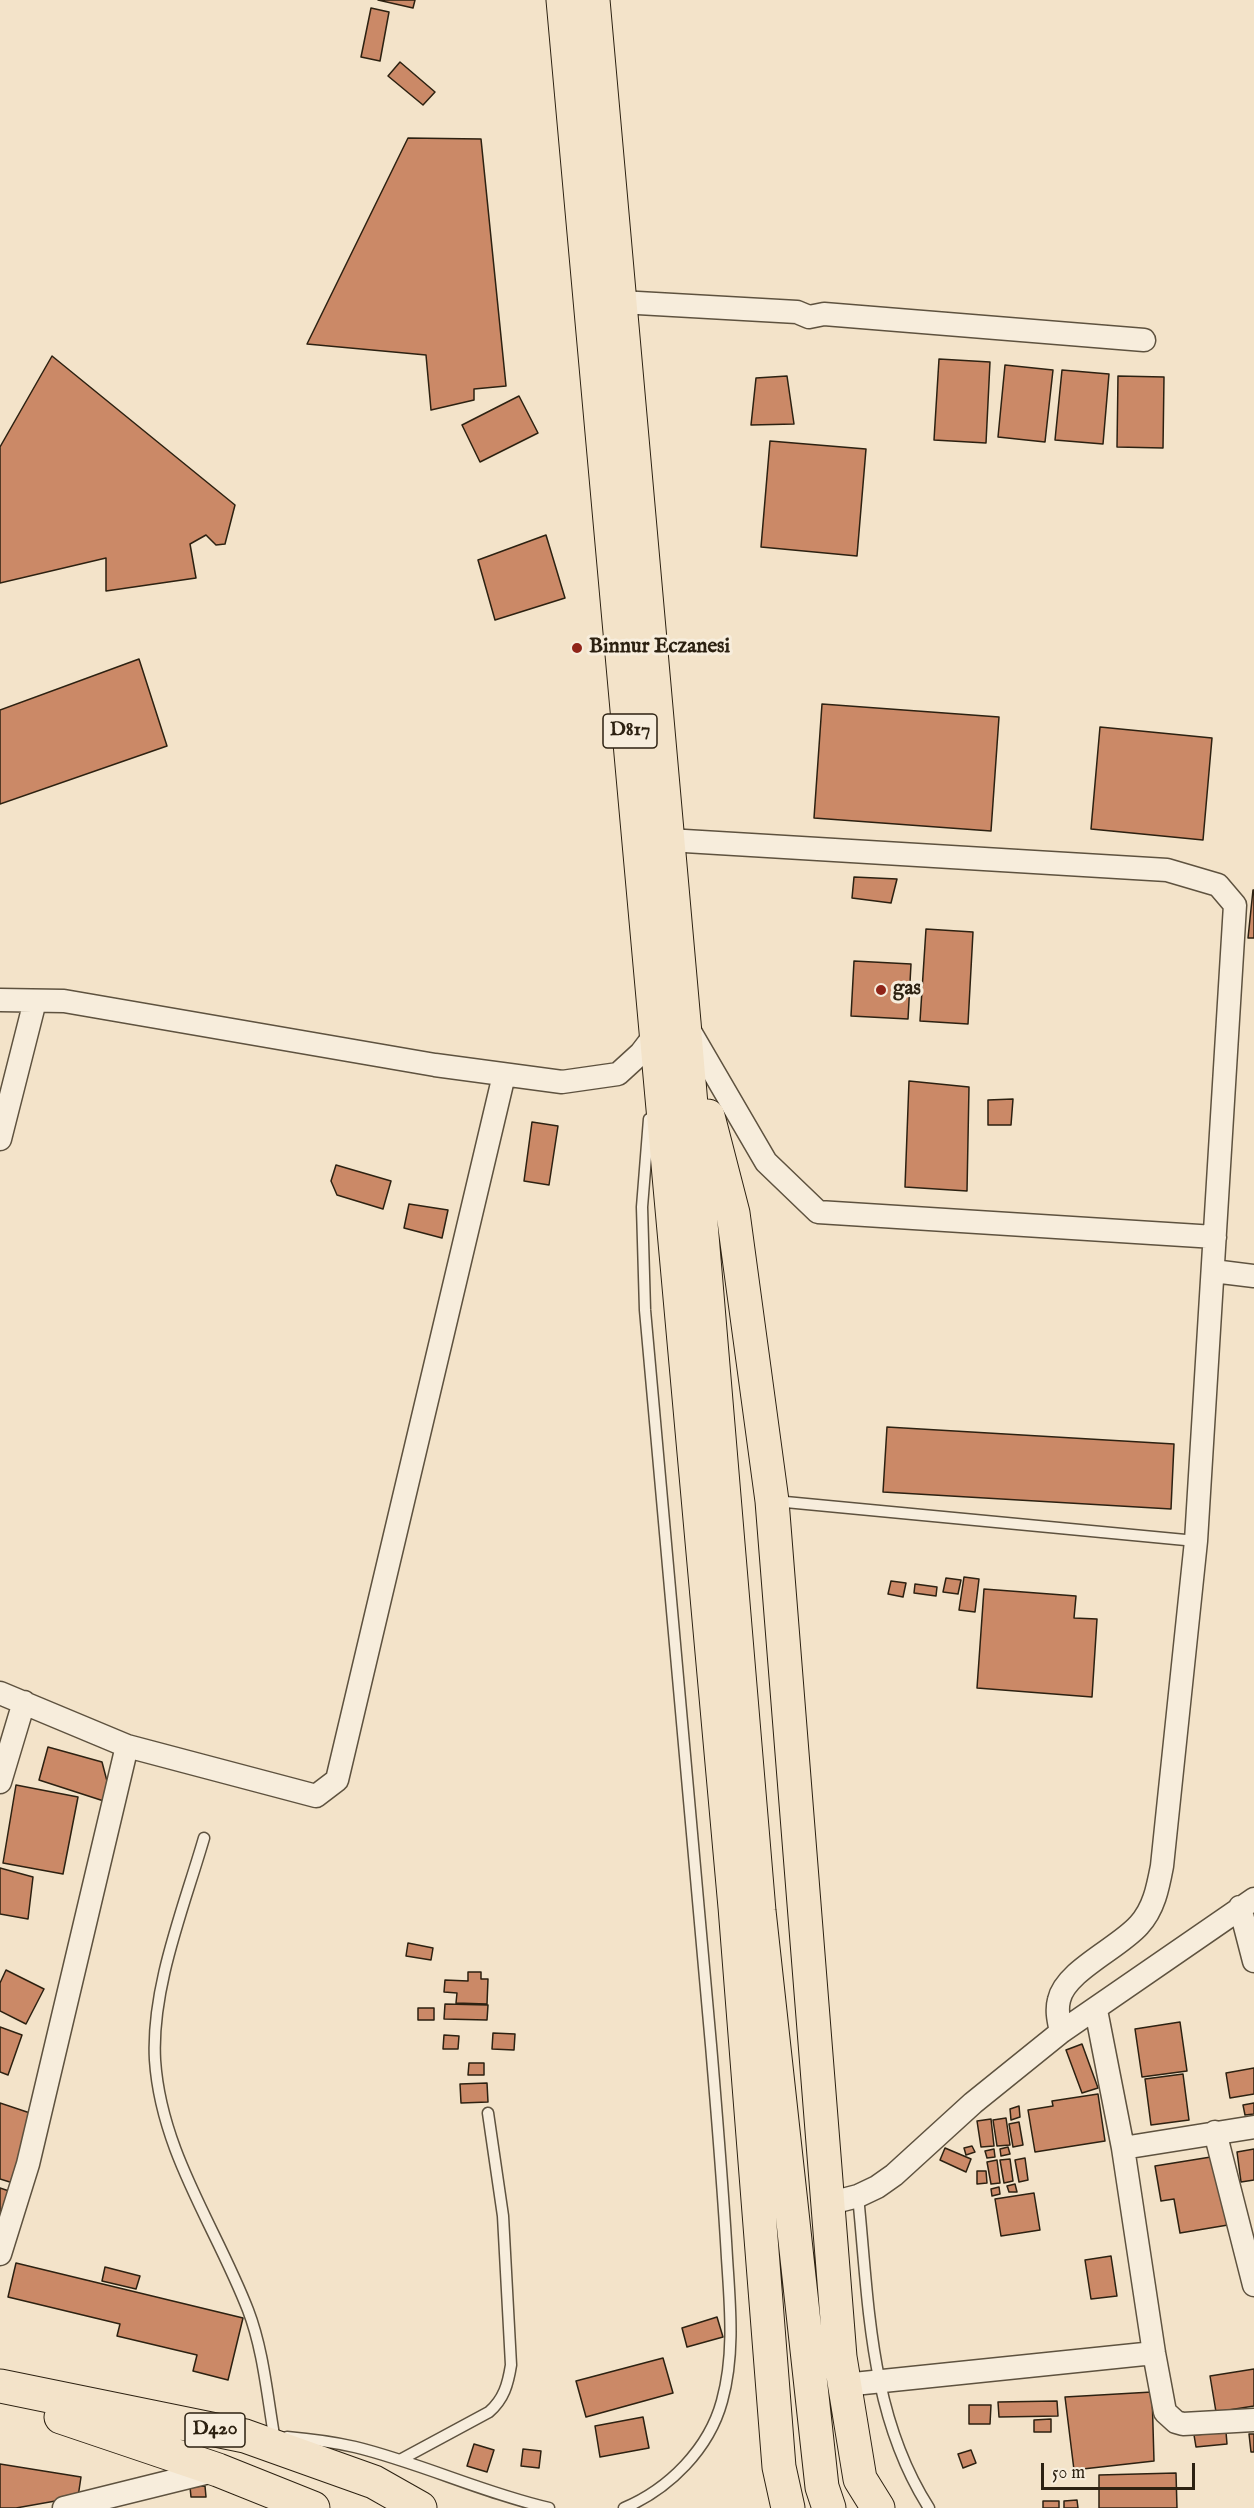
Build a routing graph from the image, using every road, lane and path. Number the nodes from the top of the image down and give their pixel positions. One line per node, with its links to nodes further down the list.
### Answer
1 (563, 0): 8 (main road, D817)
2 (593, 0): 3 (main road, D817)
3 (620, 302): 4 (street); 5 (main road, D817)
4 (1144, 340)
5 (668, 840): 8 (main road, D817); 11 (street)
6 (0, 1000): 7 (street)
7 (35, 1000): 9 (street); 10 (street)
8 (671, 1027): 9 (street); 11 (street); 14 (main road, D817); 15 (main road); 46 (lane)
9 (504, 1075): 19 (street)
10 (0, 1138)
11 (1215, 1237): 12 (street)
12 (1213, 1271): 13 (street); 16 (street)
13 (1254, 1276)
14 (708, 1462): 47 (main road); 48 (main road)
15 (772, 1501): 16 (lane); 30 (main road)
16 (1196, 1541): 25 (street)
17 (0, 1693): 18 (street)
18 (24, 1702): 19 (street); 20 (street)
19 (127, 1746): 31 (street)
20 (0, 1782)
21 (204, 1838): 39 (lane)
22 (1247, 1903): 23 (street); 24 (street)
23 (1254, 1961)
24 (1096, 2010): 25 (street); 29 (street)
25 (1061, 2032): 30 (street)
26 (488, 2113): 40 (lane)
27 (1254, 2127): 28 (street)
28 (1215, 2132): 29 (street); 32 (street)
29 (1123, 2148): 33 (street)
30 (842, 2200): 34 (lane); 35 (main road)
31 (0, 2254)
32 (1254, 2285)
33 (1154, 2353): 34 (street); 38 (street)
34 (878, 2382): 35 (street); 50 (lane)
35 (844, 2385): 49 (main road)
36 (0, 2386): 39 (main road, D420)
37 (0, 2396): 41 (main road, D420)
38 (1254, 2420)
39 (260, 2436): 40 (lane); 44 (main road, D420)
40 (400, 2460): 45 (lane)
41 (218, 2470): 42 (main road, D420); 43 (street)
42 (289, 2504)
43 (64, 2508)
44 (420, 2508)
45 (549, 2508)
46 (624, 2508)
47 (788, 2508)
48 (829, 2508)
49 (878, 2508)
50 (929, 2508)

